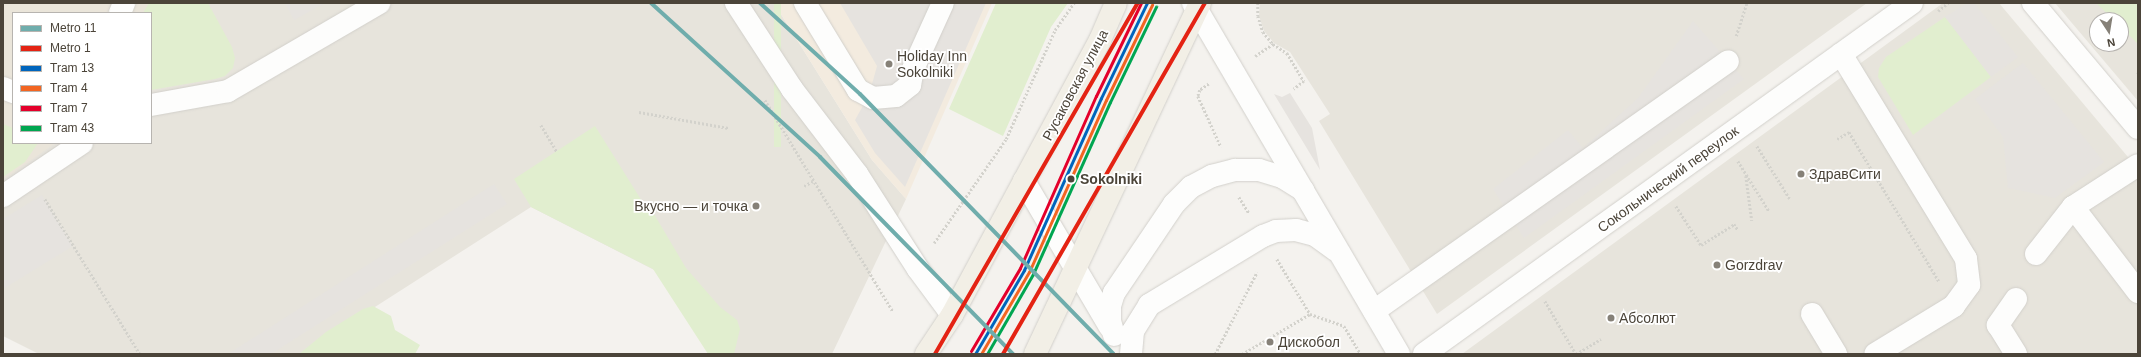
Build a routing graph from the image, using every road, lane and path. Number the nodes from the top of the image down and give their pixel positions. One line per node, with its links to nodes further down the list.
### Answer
1 (379, 3): 18 (street)
2 (736, 3): 58 (street)
3 (805, 3): 4 (street)
4 (943, 3)
5 (1074, 3): 44 (path)
6 (1116, 3): 31 (main road, Русаковская улица)
7 (1258, 3): 12 (path)
8 (1747, 3): 15 (path)
9 (1912, 3): 13 (street, Сокольнический переулок)
10 (2034, 3): 23 (street)
11 (1197, 5): 34 (street); 49 (main road)
12 (1273, 44): 14 (path); 17 (path)
13 (1841, 54): 53 (street); 70 (street, Сокольнический переулок)
14 (1253, 58)
15 (1728, 61): 55 (street)
16 (1211, 83): 27 (path)
17 (1294, 89)
18 (152, 105)
19 (639, 112): 22 (path)
20 (777, 120): 30 (path)
21 (541, 125): 28 (path)
22 (729, 128)
23 (2138, 128)
24 (1837, 139): 53 (path)
25 (81, 144): 36 (street)
26 (1756, 144): 37 (path)
27 (1222, 151)
28 (556, 152)
29 (2138, 165): 39 (street)
30 (813, 181): 32 (path); 54 (path)
31 (1024, 181): 49 (street); 58 (main road, Русаковская улица)
32 (804, 186)
33 (1235, 190): 41 (path)
34 (1303, 190): 47 (street); 59 (street)
35 (42, 195): 61 (path)
36 (3, 196)
37 (1790, 199)
38 (1676, 206): 43 (path)
39 (2073, 207): 46 (street); 50 (street)
40 (1769, 211): 42 (path)
41 (1250, 215)
42 (1752, 221)
43 (1738, 230)
44 (934, 244)
45 (1274, 254): 56 (path)
46 (2036, 254)
47 (1345, 261): 55 (street); 65 (street)
48 (1259, 267): 66 (path)
49 (1075, 269): 59 (street); 63 (main road)
50 (2138, 292)
51 (2016, 299): 74 (street)
52 (1545, 302): 71 (path)
53 (1954, 306): 73 (street)
54 (893, 311)
55 (1374, 311): 69 (street)
56 (1310, 314): 67 (path); 68 (path)
57 (1812, 314): 72 (street)
58 (952, 315): 62 (main road, Русаковская улица)
59 (1114, 335): 64 (street)
60 (1601, 339): 71 (path)
61 (140, 354)
62 (926, 354)
63 (1036, 354)
64 (1126, 354)
65 (1131, 354)
66 (1215, 354)
67 (1242, 354)
68 (1361, 354)
69 (1399, 354)
70 (1424, 354)
71 (1576, 354)
72 (1836, 354)
73 (1876, 354)
74 (2016, 354)

